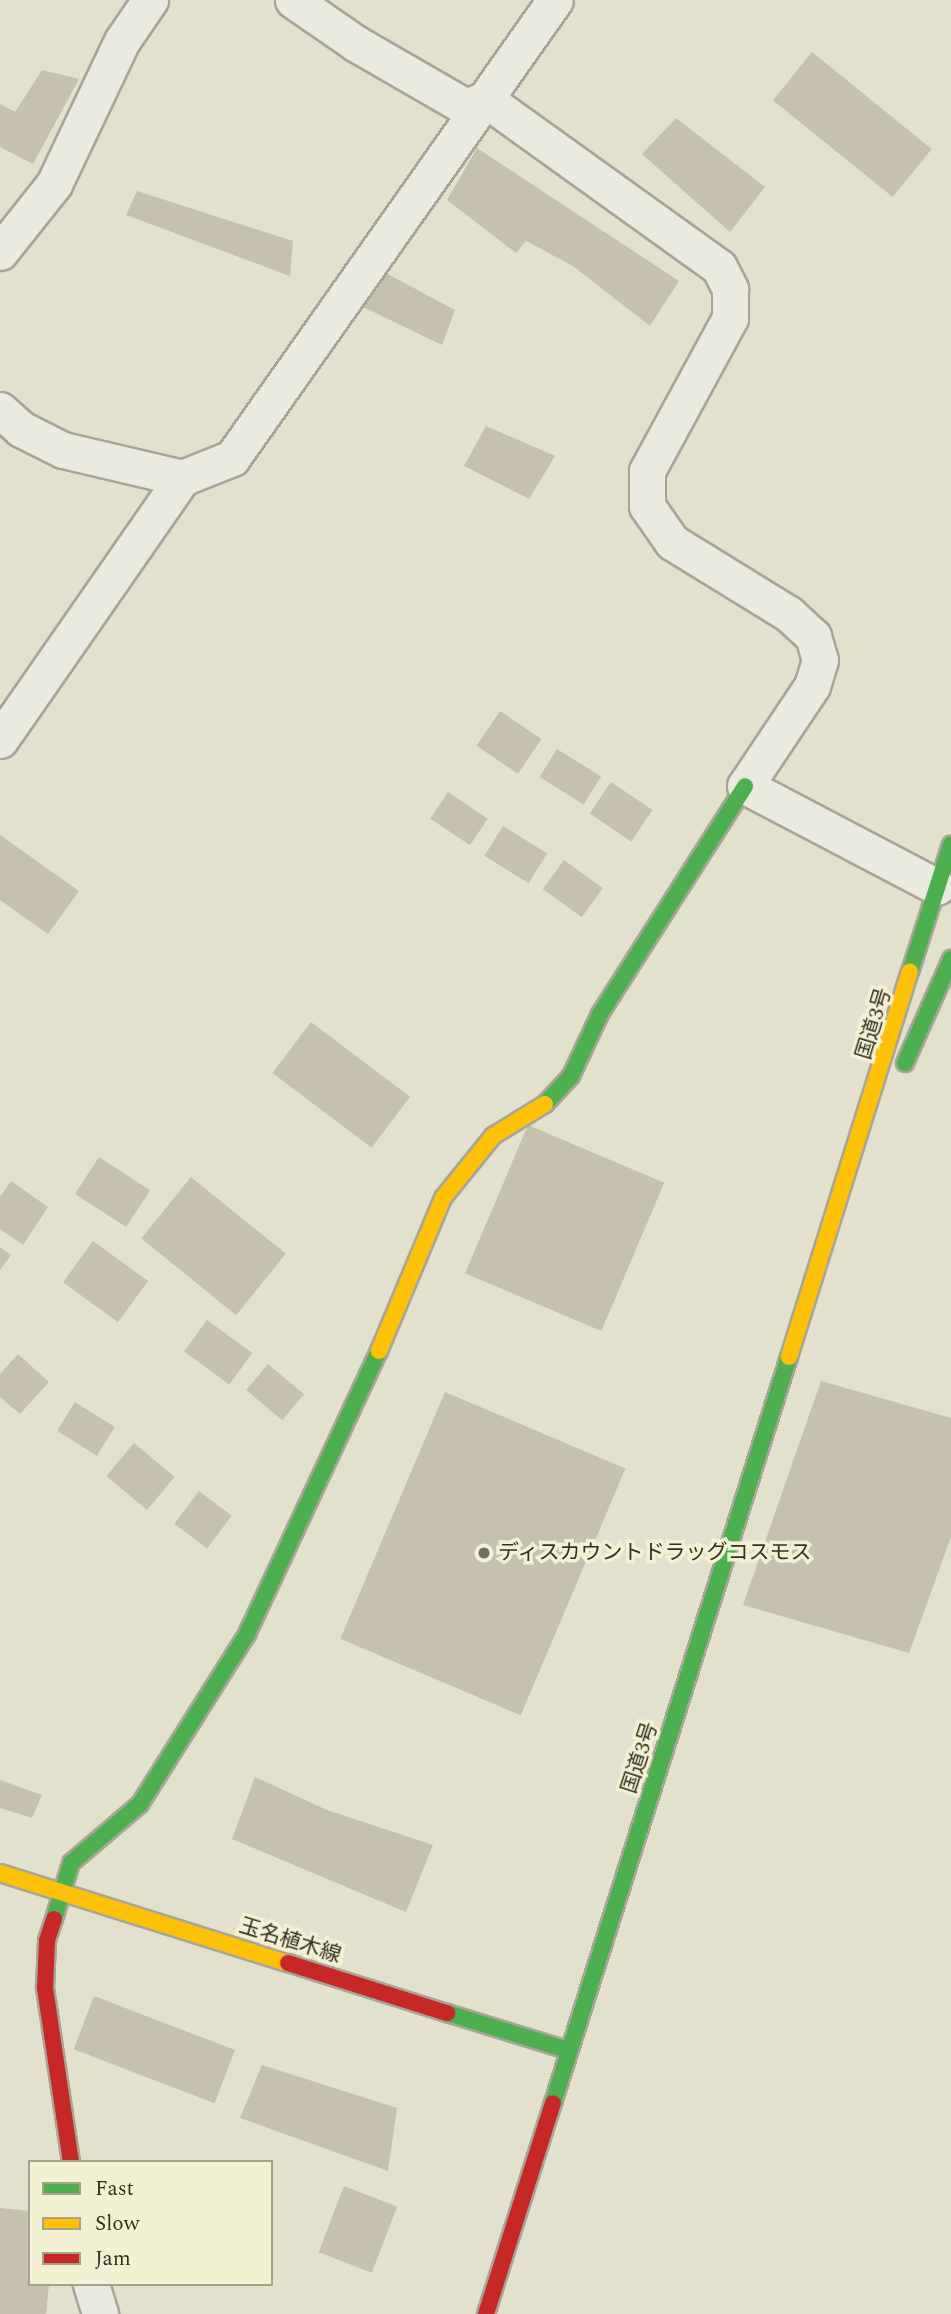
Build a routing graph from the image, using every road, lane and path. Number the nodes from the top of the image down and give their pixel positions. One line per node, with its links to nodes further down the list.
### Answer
1 (150, 0): 5 (street)
2 (293, 0): 4 (street)
3 (555, 0): 4 (street)
4 (485, 99): 7 (street); 9 (street)
5 (0, 252)
6 (0, 410): 7 (street)
7 (182, 478): 8 (street)
8 (0, 740)
9 (746, 786): 11 (street); 17 (main road)
10 (951, 844): 11 (main road, 国道3号)
11 (937, 887): 15 (main road, 国道3号)
12 (951, 959): 13 (main road, 国道3号)
13 (897, 1081)
14 (886, 1105): 15 (main road, 国道3号)
15 (837, 1215): 18 (main road, 国道3号)
16 (0, 1872): 17 (main road, 玉名植木線)
17 (60, 1891): 18 (main road, 玉名植木線); 19 (main road)
18 (567, 2050): 22 (main road, 国道3号)
19 (71, 2160)
20 (92, 2286): 21 (street)
21 (100, 2314)
22 (486, 2314)

